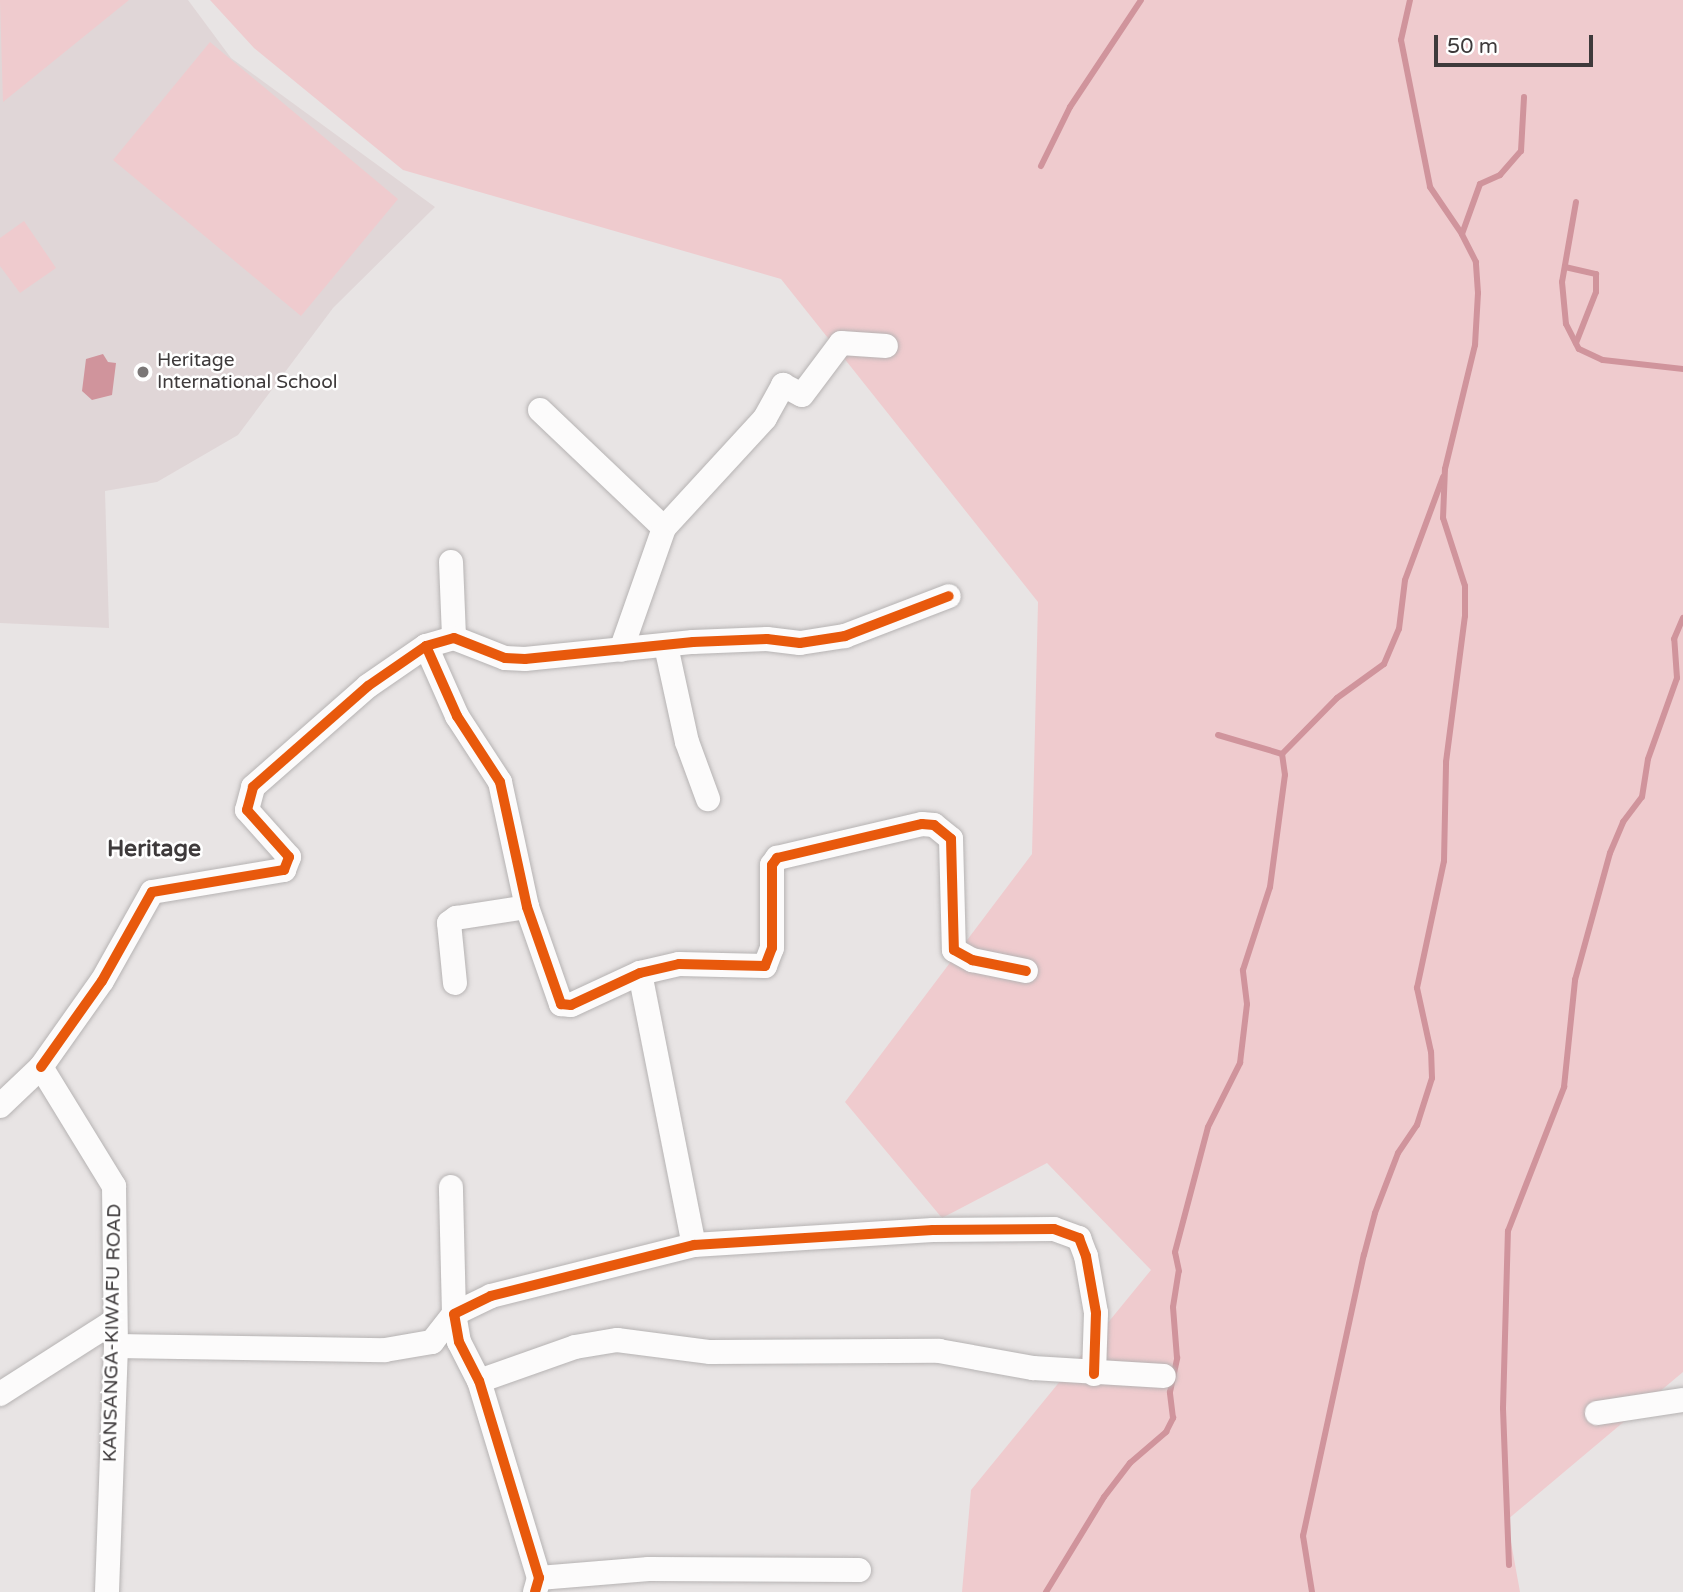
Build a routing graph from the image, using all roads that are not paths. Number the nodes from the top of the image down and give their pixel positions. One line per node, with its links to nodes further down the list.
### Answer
1 (886, 346): 3 (street)
2 (540, 410): 3 (street)
3 (664, 528): 9 (street)
4 (451, 562): 6 (street)
5 (950, 596): 8 (street)
6 (454, 638): 7 (street); 9 (street)
7 (426, 646): 11 (street); 15 (street)
8 (666, 646): 9 (street); 10 (street)
9 (621, 650)
10 (708, 799)
11 (527, 907): 13 (street); 14 (street)
12 (1026, 971): 13 (street)
13 (640, 973): 18 (street)
14 (455, 984)
15 (41, 1067): 16 (street); 20 (street, KANSANGA-KIWAFU ROAD)
16 (0, 1106)
17 (451, 1187): 19 (street)
18 (694, 1245): 19 (street); 22 (street)
19 (454, 1314): 21 (street); 24 (street)
20 (114, 1321): 21 (street, KANSANGA-KIWAFU ROAD); 25 (street)
21 (116, 1346): 30 (street, KANSANGA-KIWAFU ROAD)
22 (1094, 1374): 23 (street); 24 (street)
23 (1164, 1376)
24 (479, 1381): 29 (street)
25 (0, 1394)
26 (1683, 1400): 27 (street)
27 (1597, 1413)
28 (859, 1570): 29 (street)
29 (537, 1585)
30 (107, 1592)

